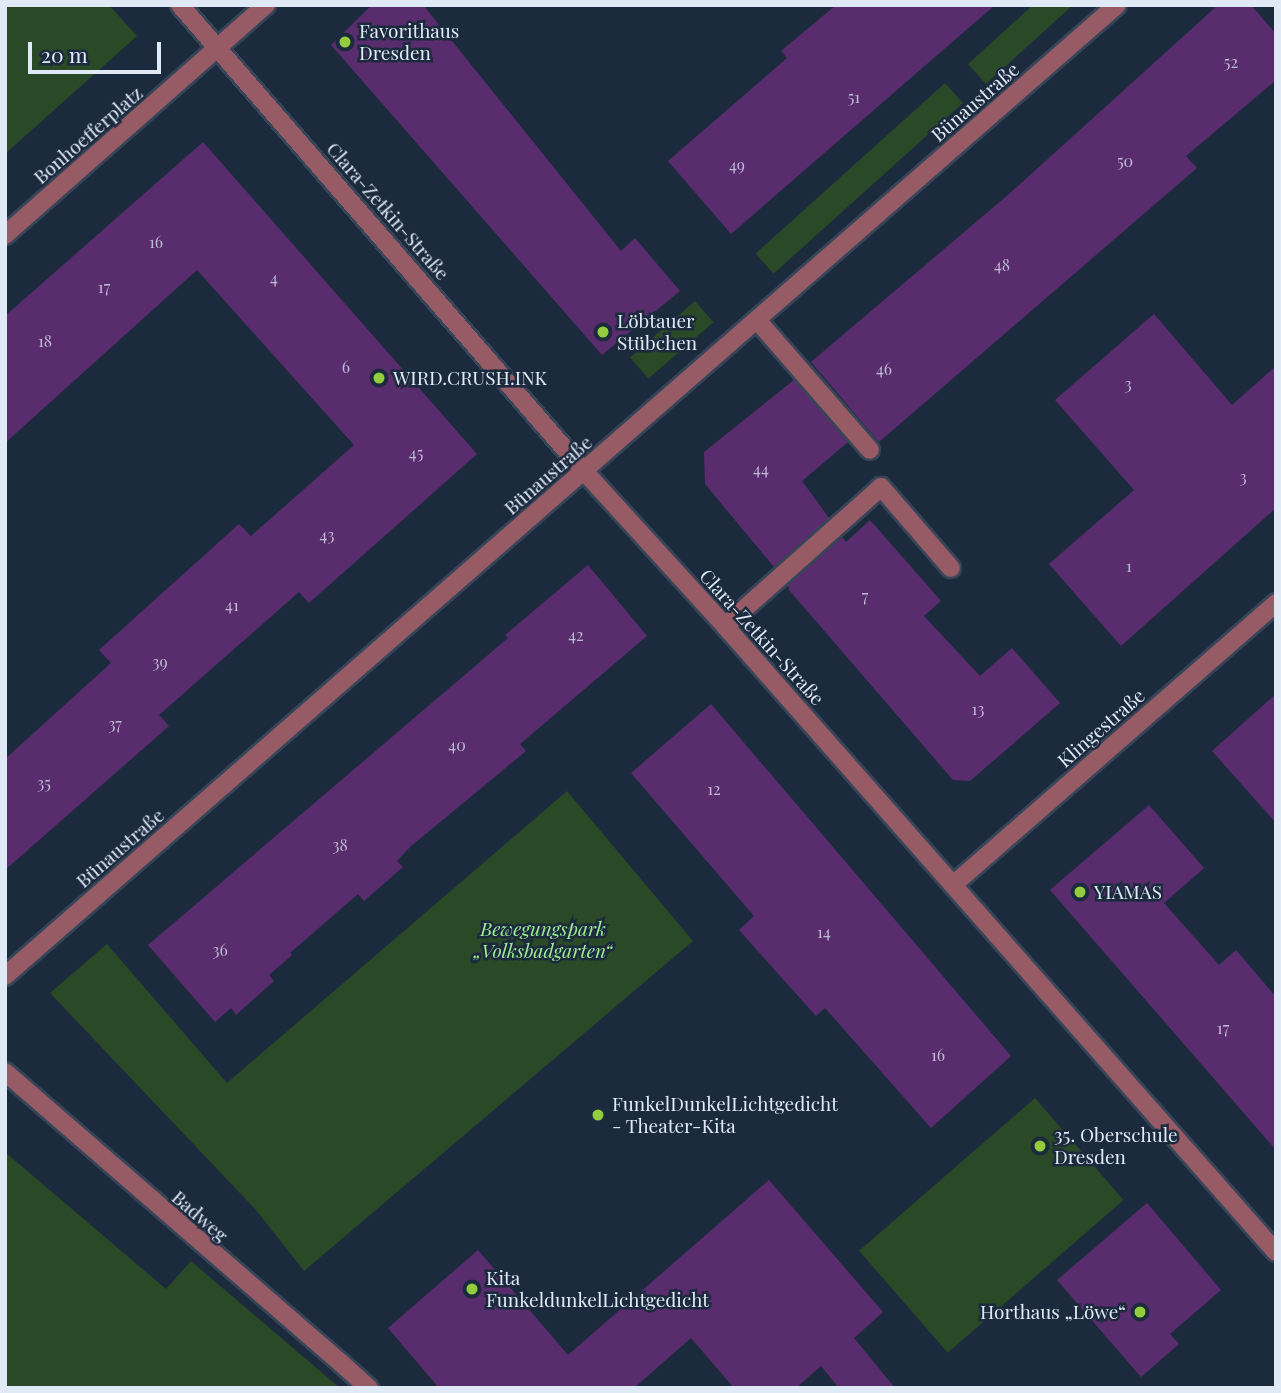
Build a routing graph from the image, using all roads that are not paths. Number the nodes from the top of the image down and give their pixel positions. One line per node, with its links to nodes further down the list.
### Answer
1 (180, 5): 4 (street)
2 (267, 5): 4 (street, Bonhoefferplatz)
3 (1117, 5): 6 (street, Bünaustraße)
4 (218, 48): 5 (street, Bonhoefferplatz); 8 (street, Clara-Zetkin-Straße)
5 (5, 235)
6 (757, 320): 7 (street); 8 (street, Bünaustraße)
7 (870, 450)
8 (584, 471): 11 (street, Clara-Zetkin-Straße); 13 (street, Bünaustraße)
9 (951, 568): 11 (street)
10 (1276, 603): 12 (street, Klingestraße)
11 (725, 626): 12 (street, Clara-Zetkin-Straße)
12 (953, 885): 15 (street, Clara-Zetkin-Straße)
13 (5, 976)
14 (5, 1072): 16 (street, Badweg)
15 (1276, 1252)
16 (369, 1388)

